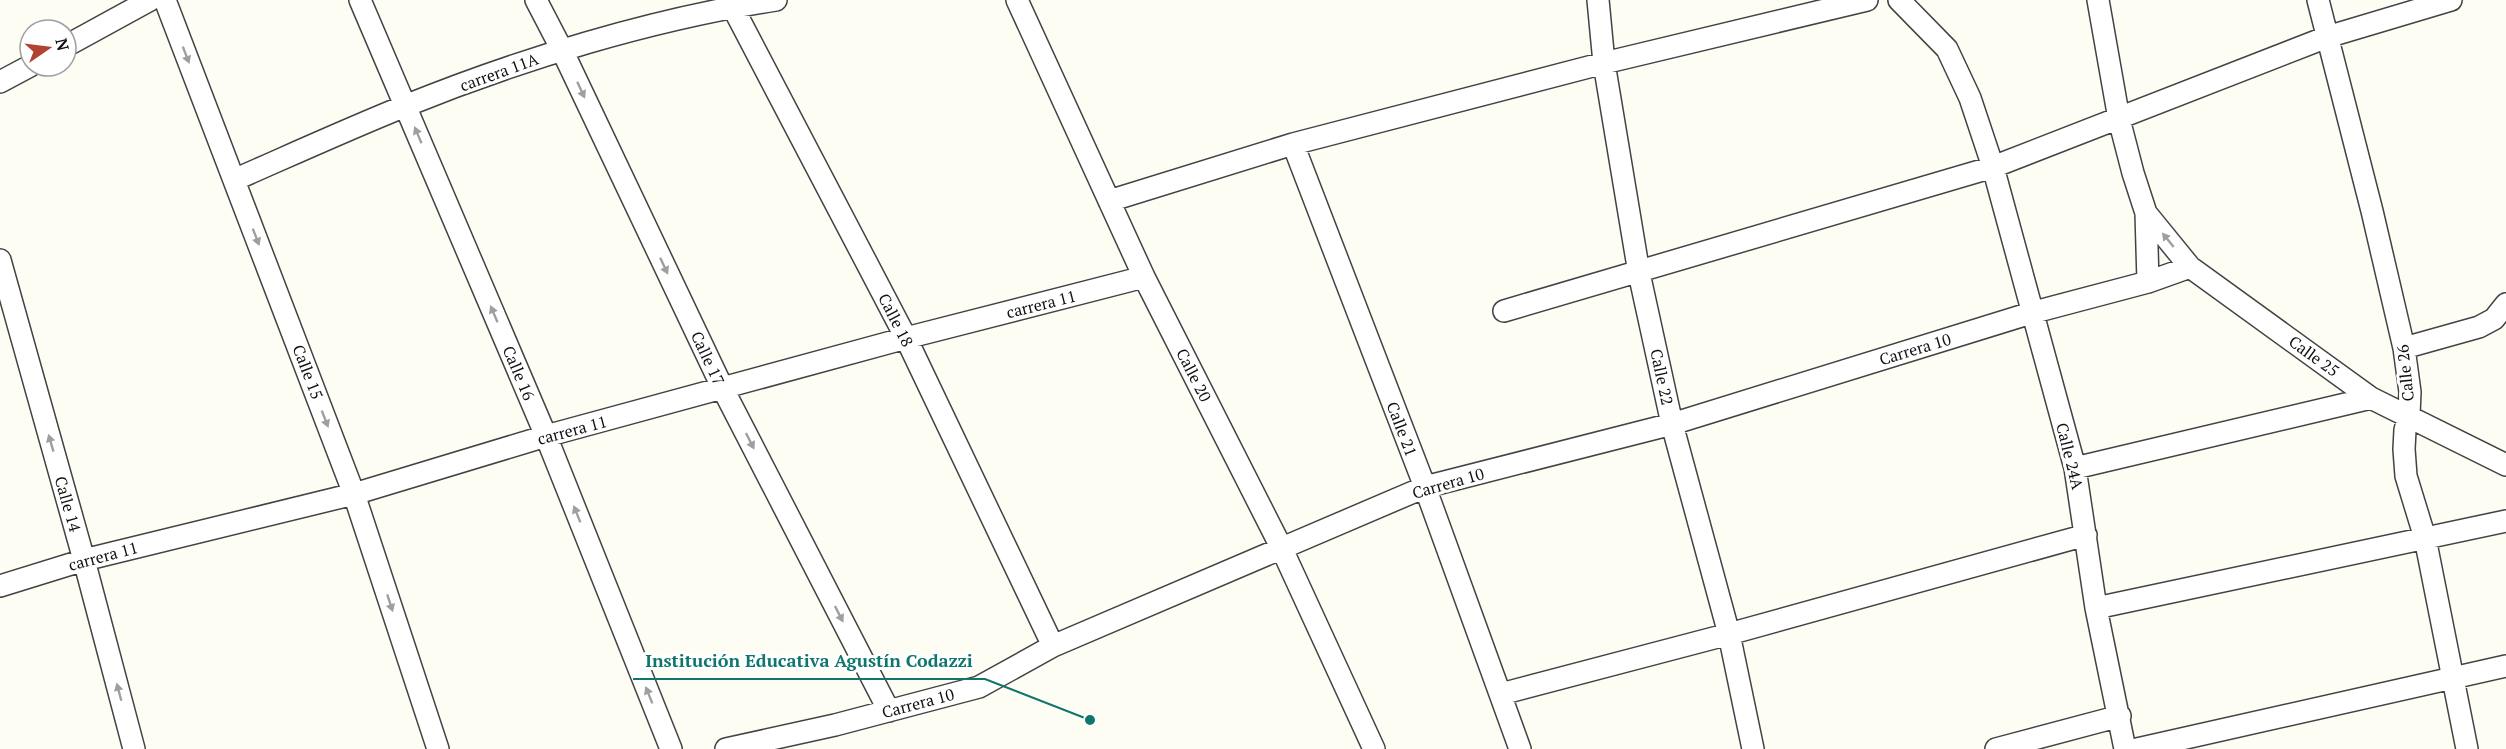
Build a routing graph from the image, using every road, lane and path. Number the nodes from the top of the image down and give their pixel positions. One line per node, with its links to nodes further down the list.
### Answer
1 (150, 0): 15 (street)
2 (165, 0): 24 (street, Calle 15, one-way to 24)
3 (360, 0): 20 (street, Calle 16)
4 (536, 0): 16 (street, Calle 17)
5 (776, 0): 13 (street, carrera 11A)
6 (1017, 0): 25 (street, Calle 20)
7 (1598, 0): 17 (street, Calle 22)
8 (1867, 0): 17 (street)
9 (1899, 0): 23 (street, Calle 24A)
10 (2098, 0): 21 (street, Calle 25)
11 (2318, 0): 14 (street, Calle 26)
12 (2451, 0): 14 (street)
13 (731, 3): 16 (street, carrera 11A); 35 (street, Calle 18)
14 (2327, 37): 21 (street); 36 (street, Calle 26)
15 (78, 39)
16 (562, 50): 20 (street, carrera 11A); 37 (street, Calle 17, one-way to 37)
17 (1604, 63): 22 (street); 29 (street, Calle 22)
18 (18, 72): 19 (street)
19 (0, 82)
20 (406, 106): 24 (street, carrera 11A); 41 (street, Calle 16, one-way to 20)
21 (2119, 119): 23 (street); 26 (street, Calle 25)
22 (1293, 144): 25 (street); 44 (street, Calle 21)
23 (1993, 167): 29 (street); 34 (street, Calle 24A)
24 (234, 180): 45 (street, Calle 15, one-way to 45)
25 (1109, 201): 30 (street, Calle 20)
26 (2146, 213): 28 (street, Calle 25, one-way to 26); 31 (street, Calle 25)
27 (0, 260): 50 (street, Calle 14, one-way to 27)
28 (2190, 267): 31 (street, Carrera 10); 38 (street, Calle 25)
29 (1640, 273): 33 (street); 40 (street, Calle 22)
30 (1144, 277): 35 (street, carrera 11); 49 (street, Calle 20)
31 (2148, 282): 34 (street, Carrera 10)
32 (2506, 304): 36 (street)
33 (1504, 311)
34 (2031, 313): 40 (street, Carrera 10); 43 (street, Calle 24A)
35 (906, 338): 37 (street, carrera 11); 54 (street, Calle 18)
36 (2404, 348): 39 (street, Calle 26)
37 (723, 390): 41 (street, carrera 11); 58 (street, Calle 17, one-way to 58)
38 (2371, 398): 39 (street, Calle 25); 43 (street)
39 (2409, 415): 42 (street, Calle 25); 48 (street, Calle 26)
40 (1672, 424): 44 (street, Carrera 10); 53 (street, Calle 22)
41 (546, 436): 45 (street, carrera 11); 62 (street, Calle 16, one-way to 41)
42 (2506, 465)
43 (2075, 468): 47 (street, Calle 24A)
44 (1425, 487): 49 (street, Carrera 10); 57 (street, Calle 21)
45 (354, 494): 50 (street, carrera 11); 61 (street, Calle 15, one-way to 61)
46 (2506, 521): 48 (street)
47 (2086, 535): 52 (street, Calle 24A); 53 (street)
48 (2425, 538): 52 (street); 56 (street, Calle 26)
49 (1281, 547): 54 (street, Carrera 10); 64 (street, Calle 20)
50 (84, 560): 51 (street, carrera 11); 60 (street, Calle 14, one-way to 50)
51 (0, 586)
52 (2096, 608): 59 (street, Calle 24A)
53 (1729, 634): 57 (street); 66 (street, Calle 22)
54 (1053, 646): 58 (street, Carrera 10)
55 (2506, 666): 56 (street)
56 (2453, 677): 69 (street); 70 (street, Calle 26)
57 (1501, 694): 65 (street, Calle 21)
58 (890, 711): 63 (street, Carrera 10)
59 (2120, 716): 67 (street); 68 (street, Calle 24A)
60 (134, 749)
61 (438, 749)
62 (671, 749)
63 (726, 749)
64 (1374, 749)
65 (1520, 749)
66 (1753, 749)
67 (1996, 749)
68 (2125, 749)
69 (2137, 749)
70 (2467, 749)

